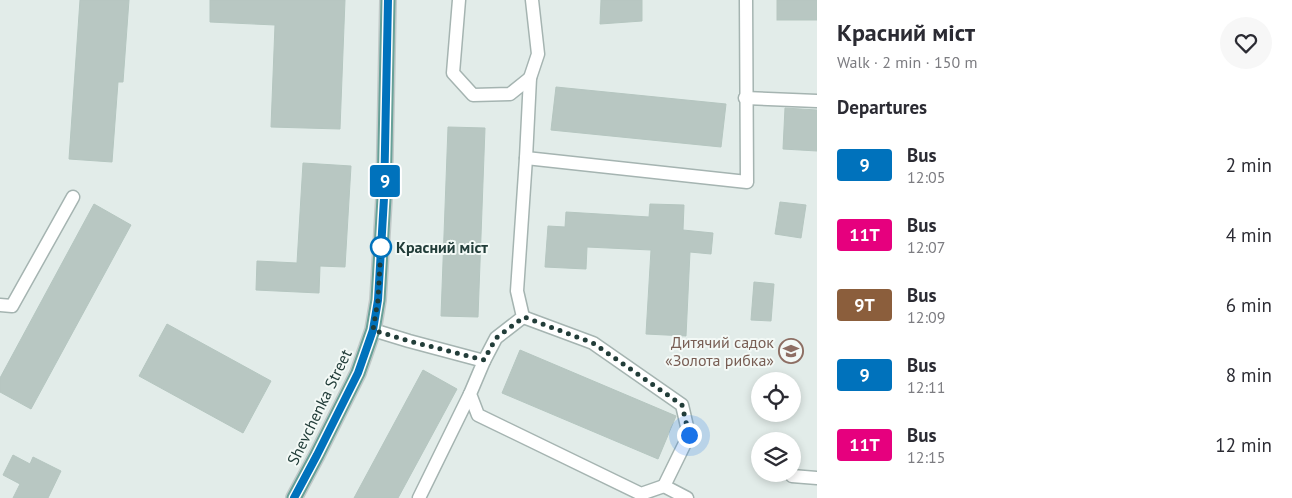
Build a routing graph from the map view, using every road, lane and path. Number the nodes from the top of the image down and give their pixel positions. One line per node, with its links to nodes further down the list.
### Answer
1 (388, 0): 12 (main road, Shevchenka Street)
2 (459, 0): 5 (lane)
3 (532, 0): 5 (lane)
4 (746, 0): 6 (lane)
5 (530, 78): 8 (lane)
6 (745, 98): 7 (lane); 8 (lane)
7 (817, 101)
8 (526, 158): 11 (lane)
9 (73, 197): 10 (lane)
10 (0, 304)
11 (524, 317): 13 (lane); 17 (lane)
12 (373, 330): 13 (lane); 19 (main road, Shevchenka Street)
13 (484, 360): 14 (lane)
14 (470, 394): 18 (lane); 20 (lane)
15 (801, 477): 16 (lane)
16 (817, 478)
17 (664, 486): 18 (lane); 21 (lane)
18 (640, 496)
19 (294, 498)
20 (419, 498)
21 (687, 498)

